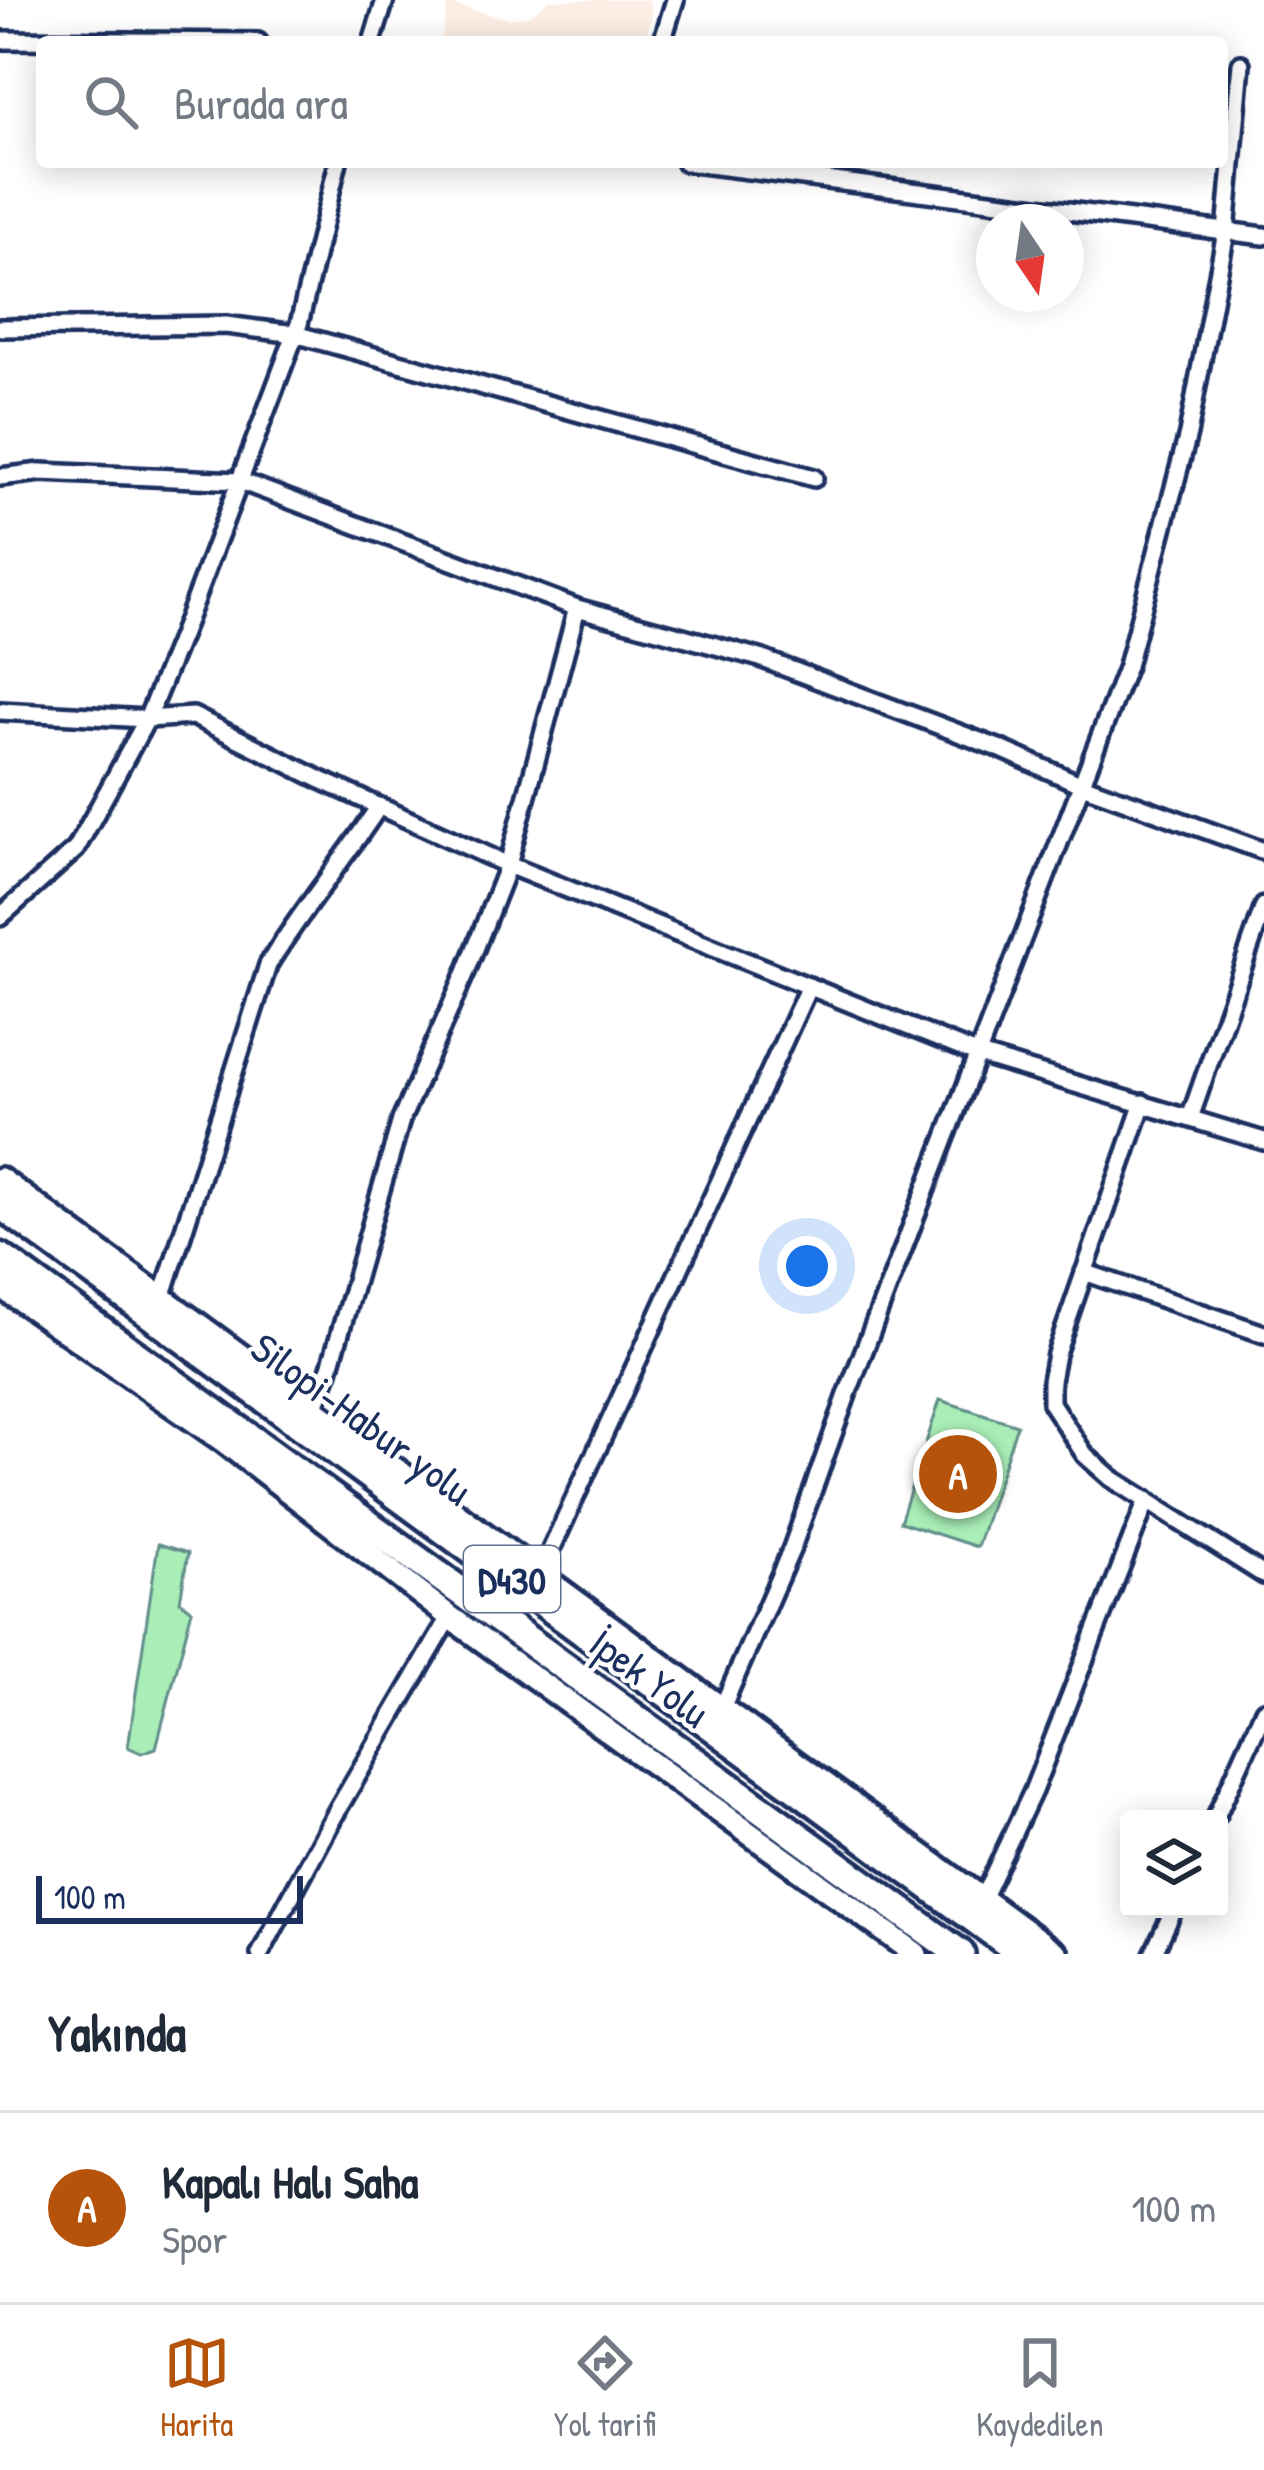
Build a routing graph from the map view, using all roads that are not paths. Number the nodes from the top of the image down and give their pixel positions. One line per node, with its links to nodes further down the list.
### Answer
1 (386, 0): 3 (street)
2 (675, 0): 4 (street)
3 (374, 36)
4 (664, 36)
5 (0, 40): 6 (street)
6 (36, 40)
7 (1241, 64): 10 (street)
8 (336, 168): 13 (street)
9 (731, 168): 10 (street)
10 (1226, 232): 11 (street); 20 (street)
11 (1264, 236)
12 (0, 328): 13 (street)
13 (295, 334): 15 (street); 16 (street)
14 (0, 477): 16 (street)
15 (814, 478)
16 (240, 481): 17 (street); 19 (street)
17 (577, 608): 20 (street); 23 (street)
18 (0, 711): 19 (street)
19 (147, 719): 21 (street); 25 (street)
20 (1082, 785): 22 (street); 27 (street)
21 (380, 806): 23 (street); 36 (street)
22 (1264, 851)
23 (508, 865): 26 (street); 38 (street)
24 (1264, 906): 29 (street)
25 (0, 917)
26 (809, 986): 27 (street); 40 (street)
27 (979, 1054): 28 (street); 43 (street)
28 (1143, 1103): 29 (street); 34 (street)
29 (1190, 1118): 30 (street)
30 (1264, 1141)
31 (0, 1180): 36 (street)
32 (0, 1204): 51 (highway, Silopi-Habur yolu / D430)
33 (0, 1256): 50 (highway, İpek Yolu / D430)
34 (1084, 1272): 37 (street); 39 (street)
35 (0, 1286): 42 (street)
36 (162, 1298): 38 (street)
37 (1264, 1334)
38 (314, 1409): 40 (street)
39 (1148, 1501): 41 (street); 46 (street)
40 (540, 1574): 43 (street)
41 (1264, 1575)
42 (450, 1617): 48 (street); 49 (street)
43 (722, 1708): 46 (street)
44 (1264, 1710): 45 (street)
45 (1220, 1810)
46 (982, 1899): 52 (street)
47 (1170, 1918): 53 (street)
48 (260, 1954)
49 (916, 1954)
50 (960, 1954)
51 (1023, 1954)
52 (1057, 1954)
53 (1153, 1954)

